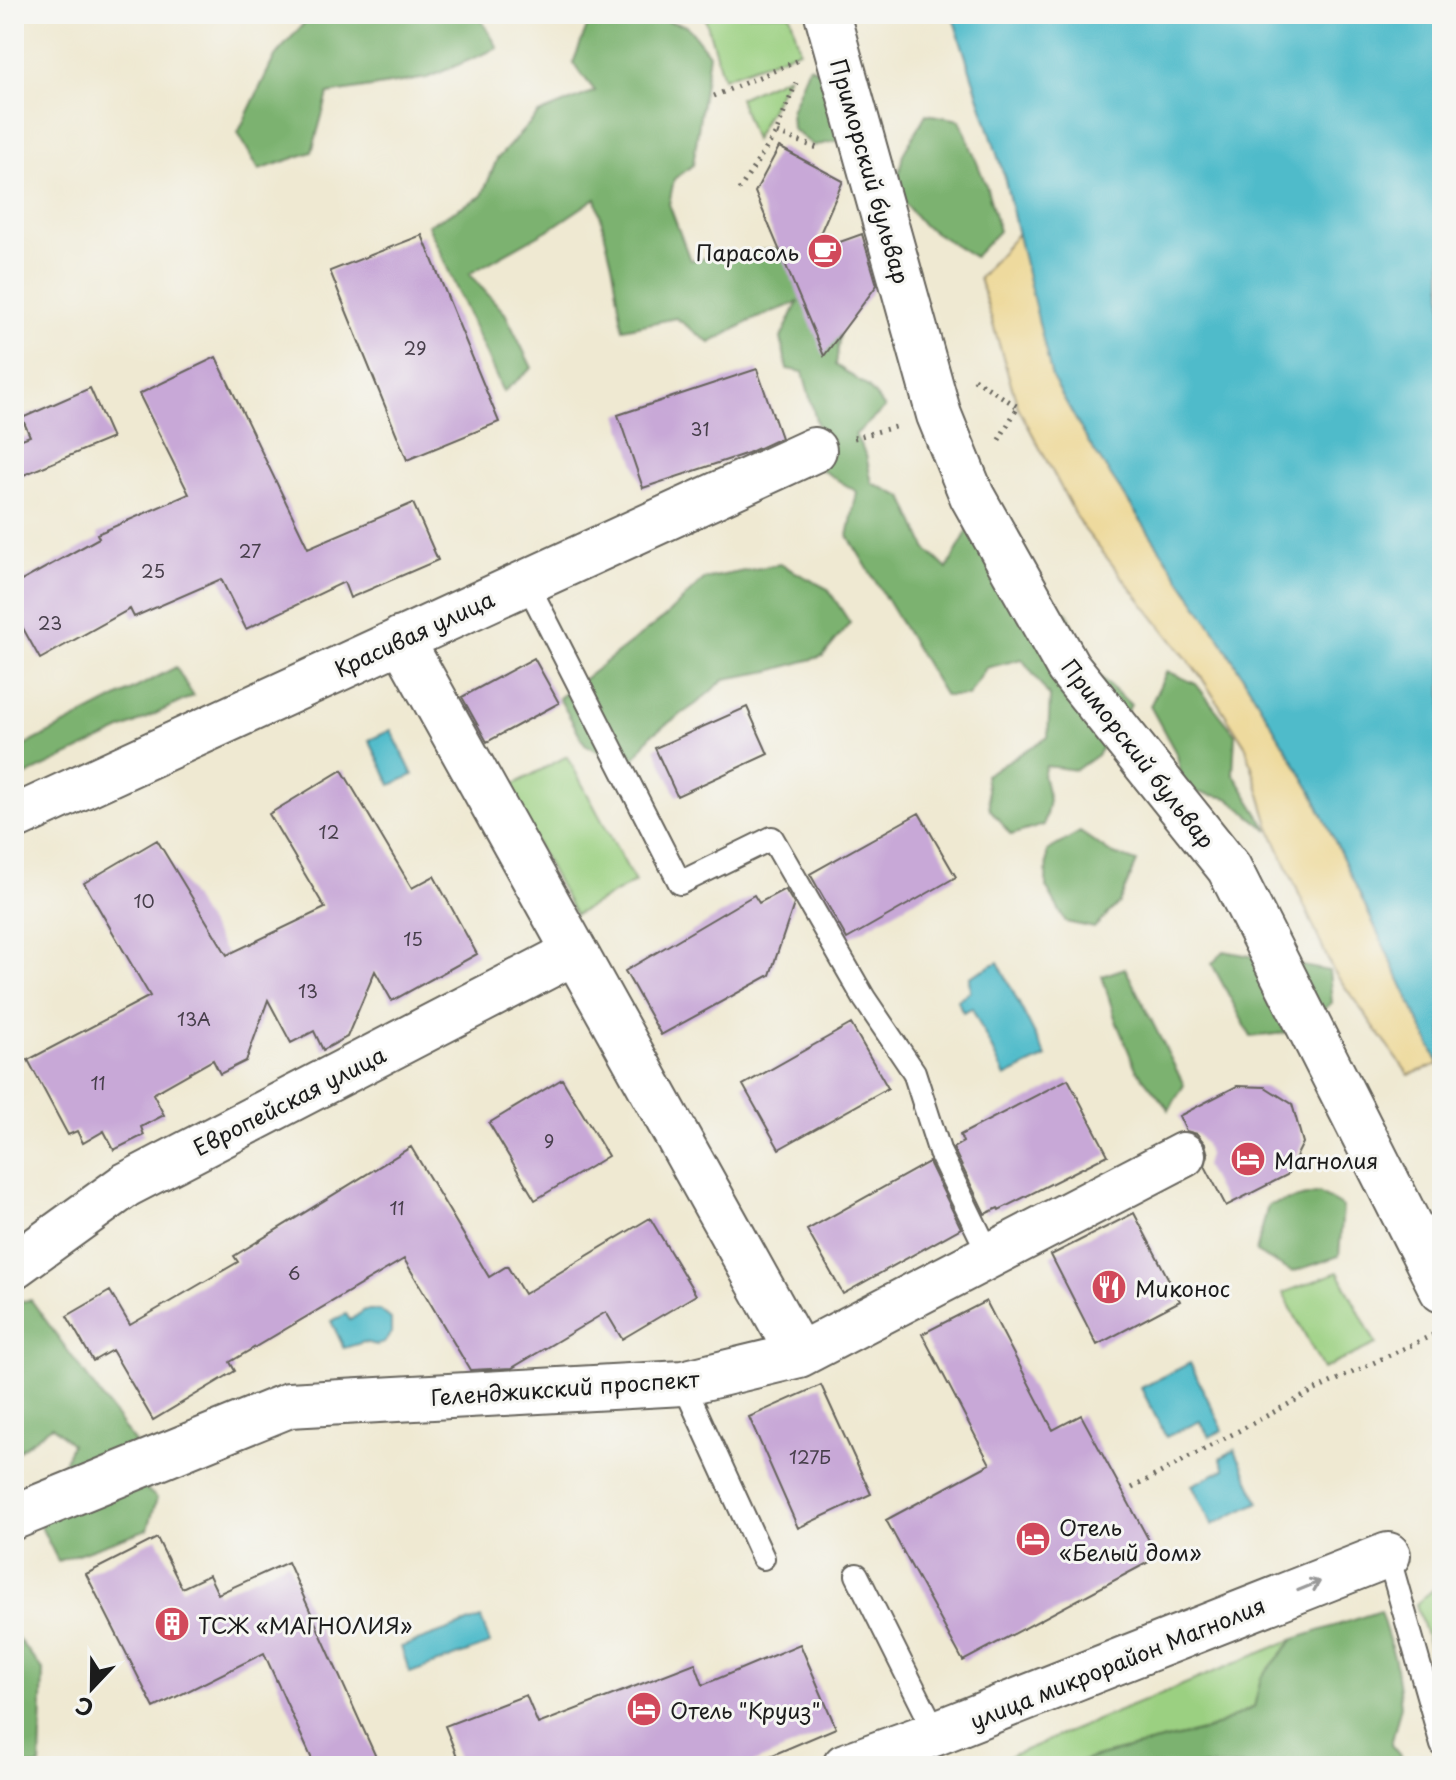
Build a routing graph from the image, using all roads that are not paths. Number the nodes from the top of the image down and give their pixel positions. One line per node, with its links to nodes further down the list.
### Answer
1 (827, 14): 10 (street, Приморский бульвар)
2 (814, 450): 3 (street, Красивая улица)
3 (526, 581): 4 (street, Красивая улица); 8 (lane)
4 (401, 639): 5 (street, Красивая улица); 6 (street)
5 (14, 818)
6 (575, 952): 9 (street, Европейская улица); 11 (street)
7 (1183, 1155): 8 (street, Геленджикский проспект)
8 (990, 1256): 11 (street, Геленджикский проспект)
9 (14, 1266)
10 (1442, 1290)
11 (799, 1355): 12 (street, Геленджикский проспект)
12 (683, 1383): 13 (street, Геленджикский проспект); 15 (lane)
13 (14, 1517)
14 (1388, 1555): 17 (street, улица микрорайон Магнолия, one-way to 14); 18 (lane)
15 (763, 1558)
16 (857, 1575): 17 (lane)
17 (936, 1733): 19 (street, улица микрорайон Магнолия)
18 (1442, 1745)
19 (845, 1766)

